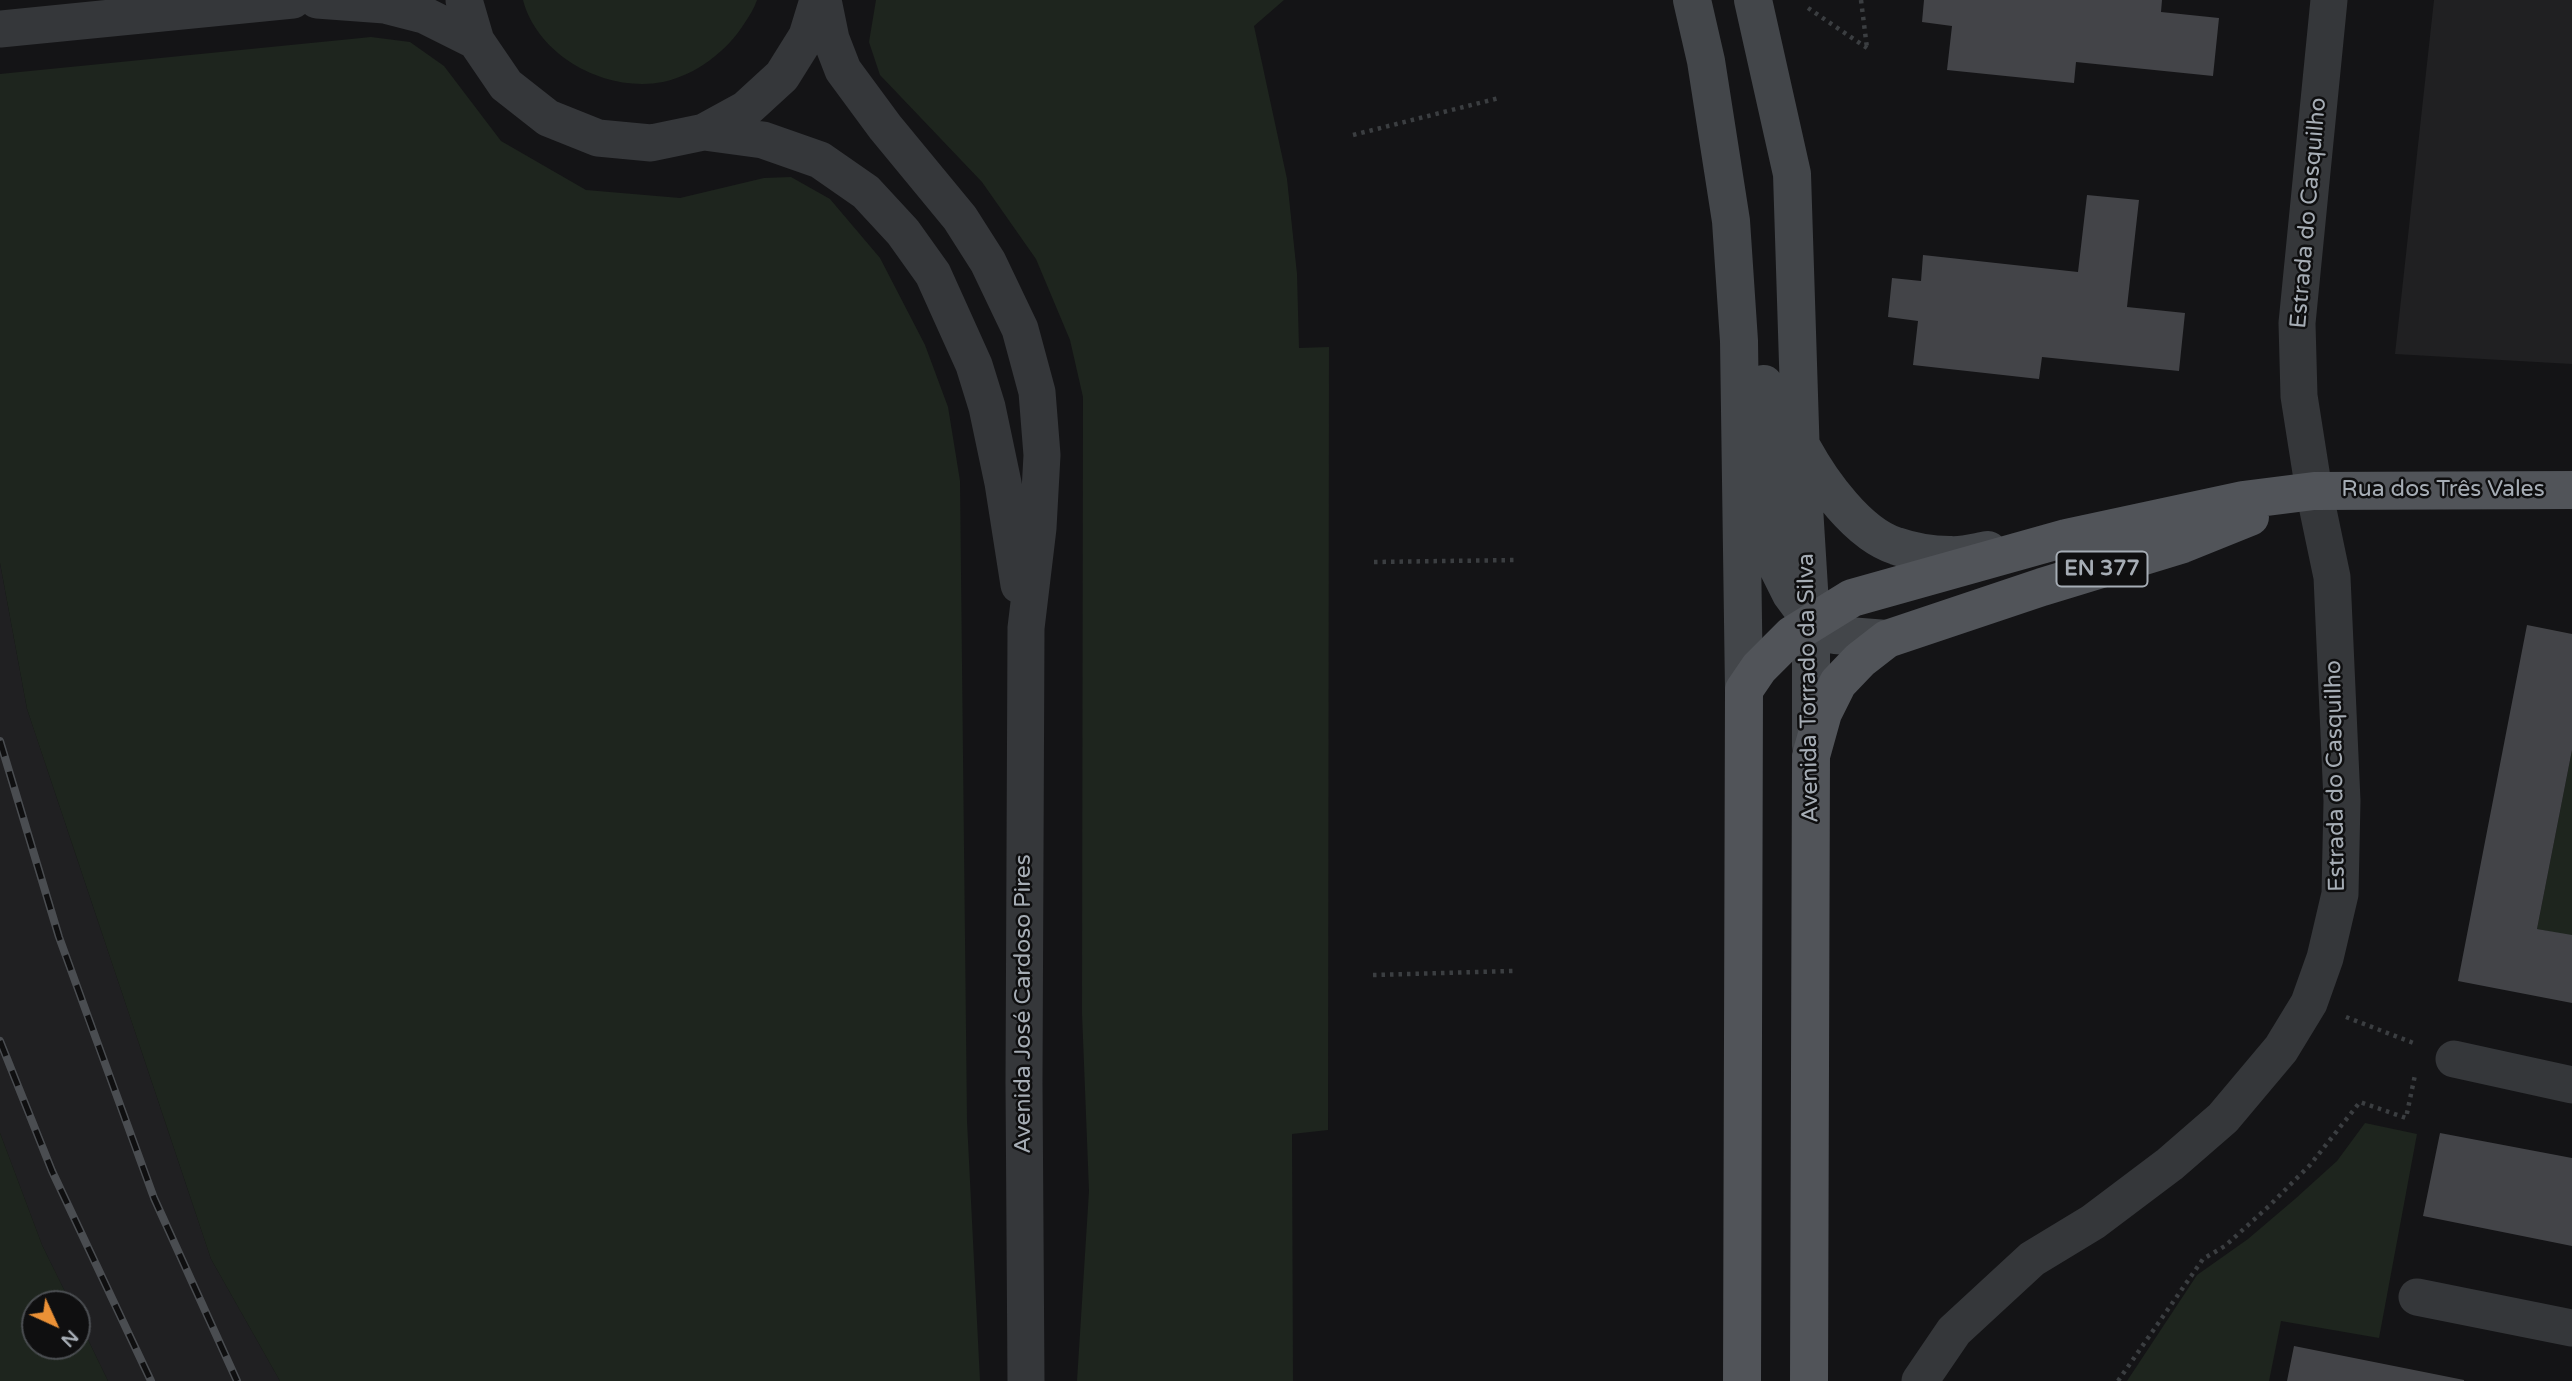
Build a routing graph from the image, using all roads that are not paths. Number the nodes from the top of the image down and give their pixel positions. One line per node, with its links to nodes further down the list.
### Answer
1 (293, 0): 8 (street)
2 (317, 0): 9 (street)
3 (464, 0): 9 (street)
4 (821, 0): 10 (street); 17 (street, Avenida José Cardoso Pires)
5 (1692, 0): 11 (main road)
6 (1753, 0): 12 (main road, Avenida Torrado da Silva)
7 (2329, 0): 14 (street, Estrada do Casquilho)
8 (0, 29)
9 (476, 41): 10 (street)
10 (704, 132): 17 (street, Avenida José Cardoso Pires)
11 (1731, 221): 16 (main road); 19 (main road)
12 (1801, 446): 15 (main road); 16 (main road, Avenida Torrado da Silva)
13 (2572, 490): 14 (main road, Rua dos Três Vales / EN 377)
14 (2314, 491): 15 (main road, Rua dos Três Vales / EN 377); 18 (main road, Rua dos Três Vales / EN 377); 28 (street, Estrada do Casquilho)
15 (2066, 538): 16 (main road, Rua dos Três Vales / EN 377)
16 (1811, 621): 18 (main road); 19 (main road, Rua dos Três Vales / EN 377); 20 (main road, Avenida Torrado da Silva)
17 (1026, 628): 25 (street, Avenida José Cardoso Pires)
18 (1887, 639): 20 (main road, Rua dos Três Vales / EN 377)
19 (1744, 691): 26 (main road)
20 (1811, 756): 27 (main road, Avenida Torrado da Silva)
21 (2438, 1053): 22 (street)
22 (2572, 1085)
23 (2417, 1297): 24 (street)
24 (2572, 1328)
25 (1026, 1381)
26 (1742, 1381)
27 (1809, 1381)
28 (1920, 1381)

